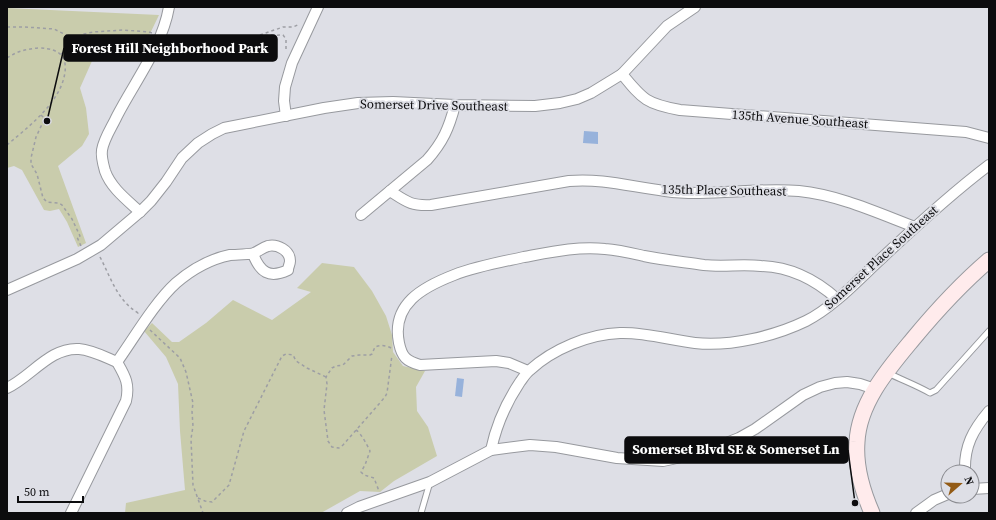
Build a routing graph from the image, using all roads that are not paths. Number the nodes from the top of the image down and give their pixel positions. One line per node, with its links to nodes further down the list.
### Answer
1 (169, 7): 10 (street)
2 (318, 7): 6 (street)
3 (696, 7): 4 (street, Somerset Drive Southeast)
4 (622, 74): 5 (street, Somerset Drive Southeast); 7 (street, 135th Avenue Southeast)
5 (455, 105): 6 (street, Somerset Drive Southeast); 9 (street)
6 (286, 116): 10 (street, Somerset Drive Southeast)
7 (989, 138)
8 (989, 165): 12 (street, Somerset Place Southeast)
9 (390, 191): 11 (street); 12 (street, 135th Place Southeast)
10 (140, 212): 15 (street, Somerset Drive Southeast)
11 (361, 215)
12 (915, 227): 16 (street, Somerset Place Southeast)
13 (253, 254): 18 (street)
14 (989, 260): 20 (street)
15 (7, 290)
16 (837, 299): 19 (street, Somerset Place Southeast); 19 (street)
17 (989, 331): 20 (lane)
18 (117, 362): 21 (street); 28 (street)
19 (528, 371): 24 (street, Somerset Place Southeast)
20 (887, 372): 22 (street)
21 (7, 388)
22 (875, 389): 24 (street); 31 (street)
23 (989, 411): 25 (street)
24 (491, 450): 26 (street)
25 (965, 464)
26 (430, 482): 29 (street); 30 (lane)
27 (940, 497): 32 (street)
28 (71, 513)
29 (347, 513)
30 (421, 513)
31 (872, 513)
32 (916, 513)

